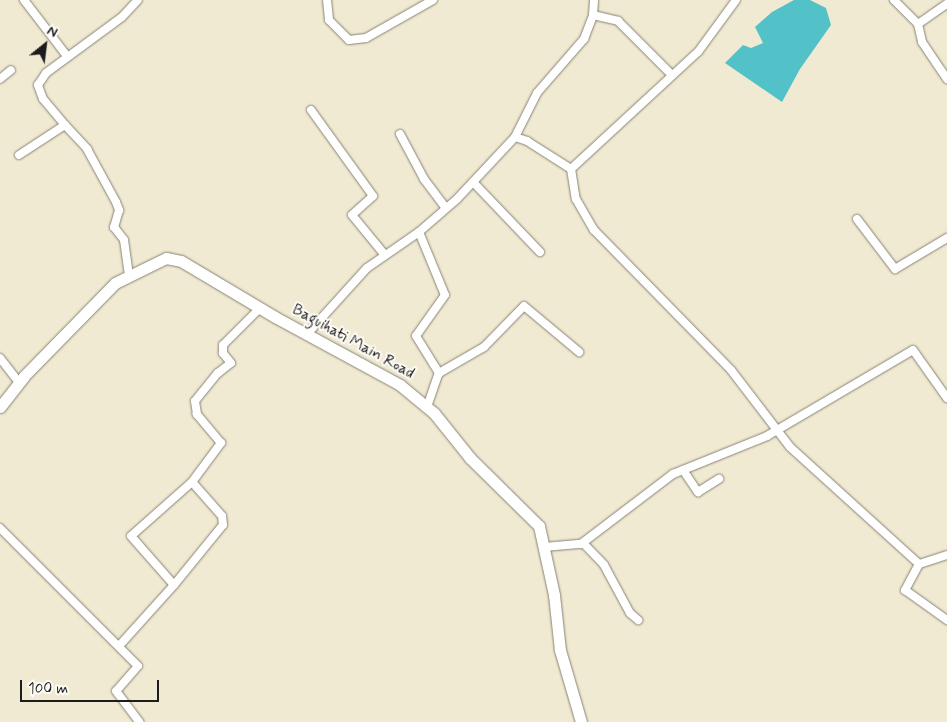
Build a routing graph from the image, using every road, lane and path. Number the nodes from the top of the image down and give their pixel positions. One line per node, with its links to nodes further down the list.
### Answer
1 (24, 0): 11 (street)
2 (138, 0): 11 (street)
3 (327, 0): 4 (street)
4 (433, 0)
5 (594, 0): 9 (street)
6 (736, 0): 13 (street)
7 (894, 0): 10 (street)
8 (947, 4): 10 (street)
9 (593, 15): 13 (street); 19 (street)
10 (918, 24): 14 (street)
11 (67, 56): 17 (street)
12 (11, 70): 15 (street)
13 (672, 75): 21 (street)
14 (947, 78)
15 (0, 79)
16 (311, 110): 28 (street)
17 (65, 125): 20 (street); 29 (street)
18 (400, 134): 23 (street)
19 (515, 137): 21 (street); 22 (street)
20 (19, 155)
21 (571, 169): 39 (street)
22 (472, 182): 23 (street); 27 (street)
23 (446, 208): 25 (street)
24 (857, 220): 26 (street)
25 (419, 232): 28 (street); 34 (street)
26 (947, 238)
27 (540, 252)
28 (384, 254): 31 (street)
29 (129, 277): 30 (street, Baguihati Main Road); 35 (street, Baguihati Main Road)
30 (260, 308): 31 (street, Baguihati Main Road); 42 (street)
31 (308, 333): 38 (street, Baguihati Main Road)
32 (579, 352): 34 (street)
33 (0, 358): 35 (street)
34 (439, 373): 38 (street)
35 (19, 382): 37 (street, Baguihati Main Road)
36 (947, 398): 39 (street)
37 (0, 407)
38 (427, 407): 45 (street, Baguihati Main Road)
39 (776, 431): 40 (street); 47 (street)
40 (683, 470): 41 (street); 44 (street)
41 (719, 479)
42 (192, 482): 48 (street); 48 (street)
43 (0, 528): 51 (street)
44 (583, 543): 45 (street); 49 (street)
45 (544, 547): 53 (street, Baguihati Main Road)
46 (947, 555): 47 (street)
47 (919, 564): 50 (street)
48 (174, 585): 51 (street)
49 (638, 620)
50 (947, 620)
51 (119, 646): 52 (street)
52 (139, 722)
53 (581, 722)

